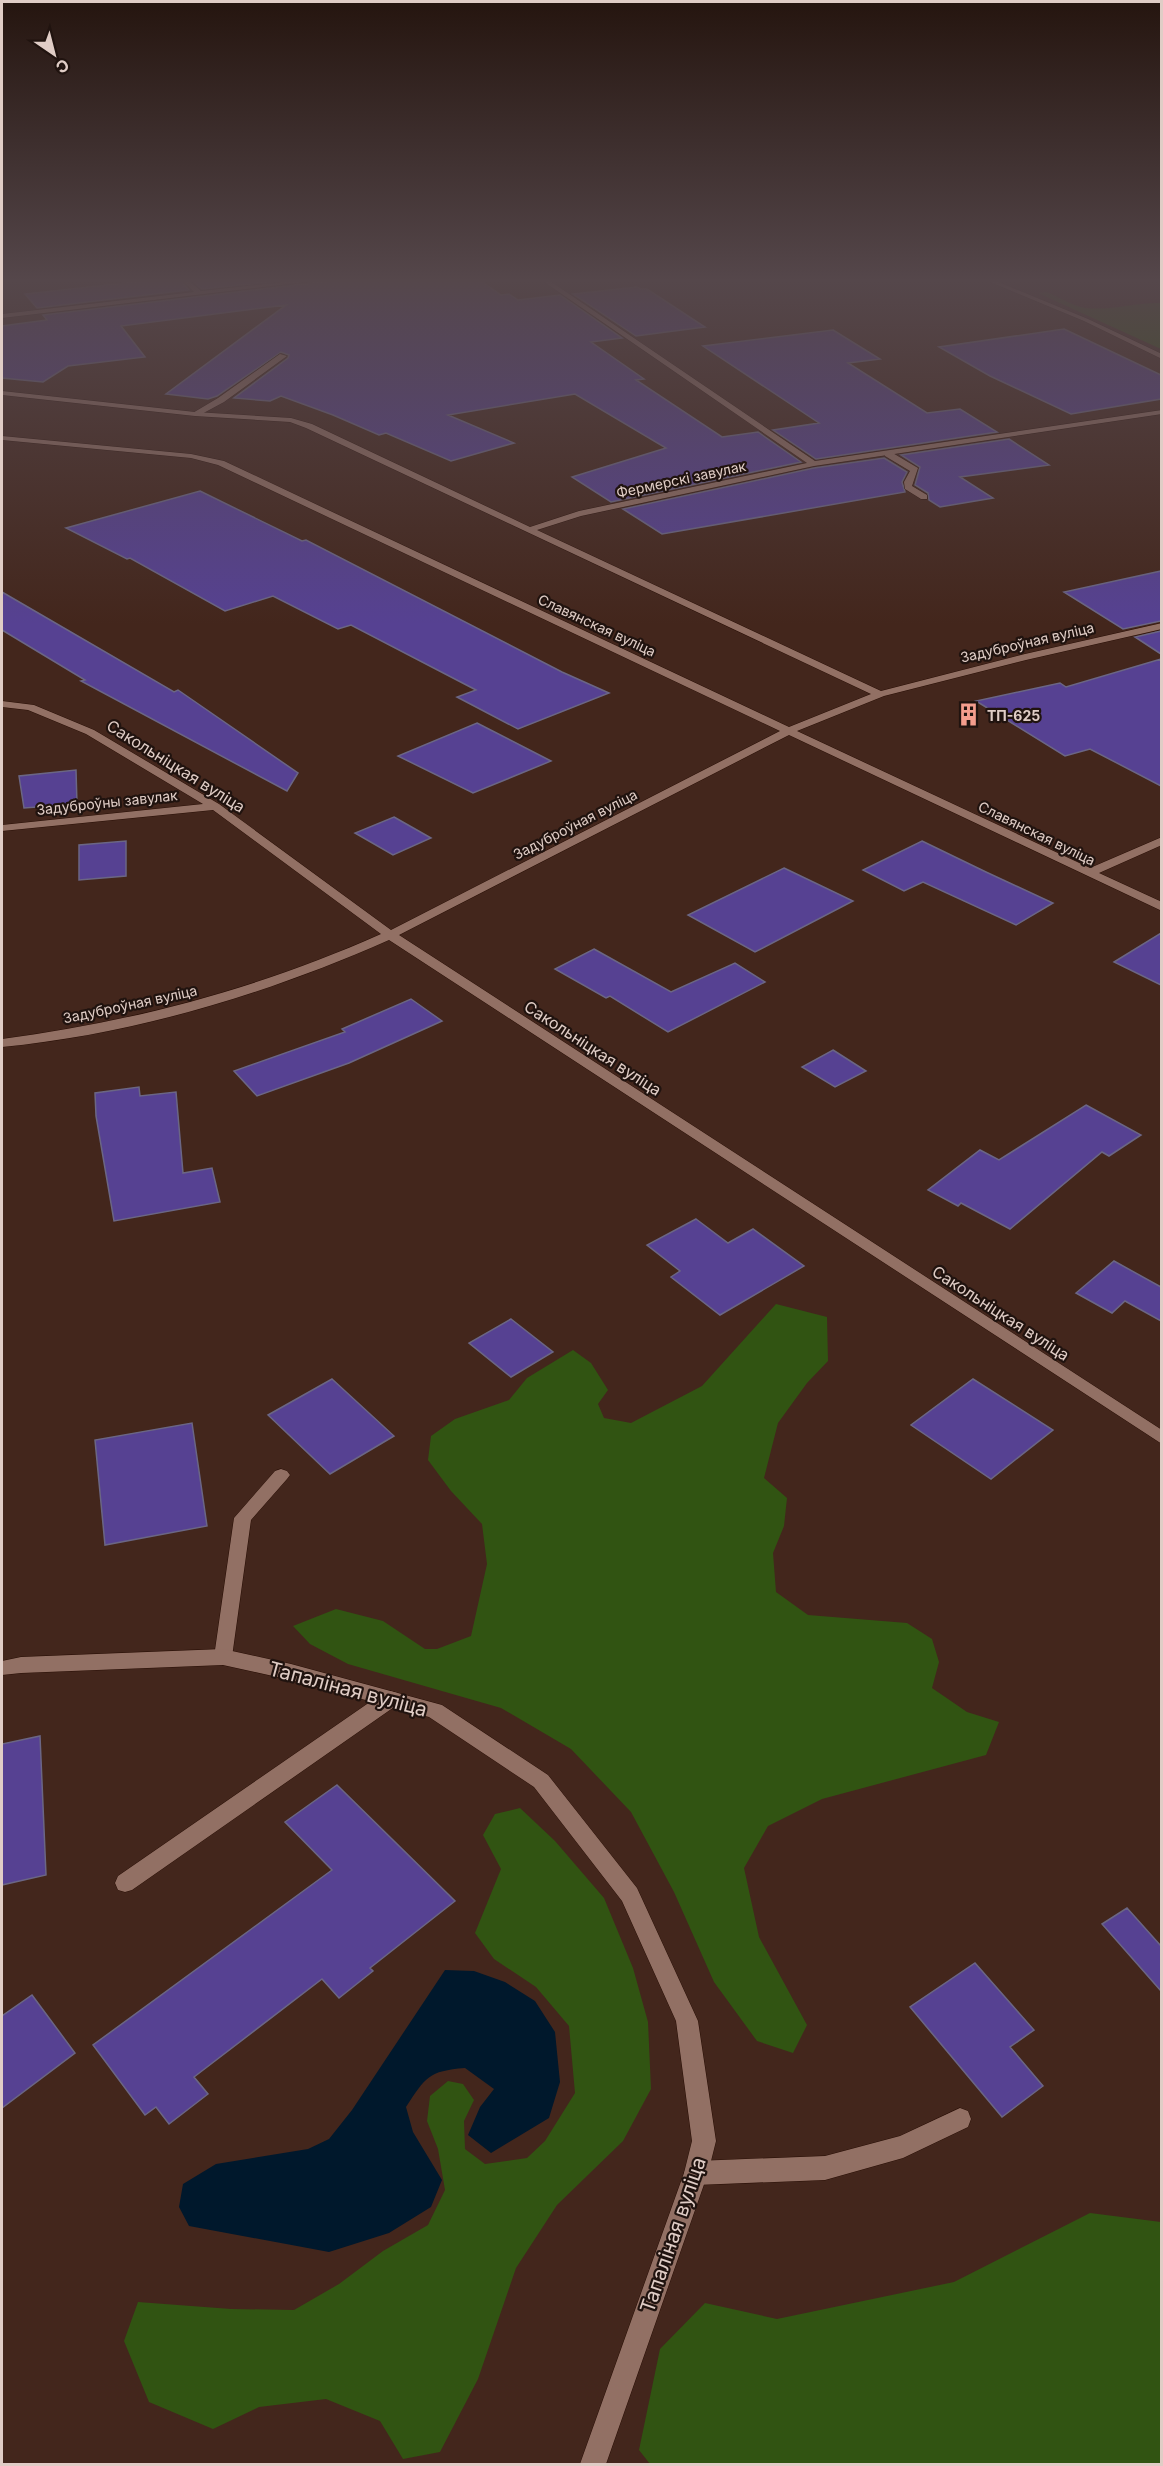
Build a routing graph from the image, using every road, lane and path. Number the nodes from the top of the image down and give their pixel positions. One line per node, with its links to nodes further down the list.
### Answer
1 (12, 394): 5 (street)
2 (229, 394): 5 (street)
3 (712, 394): 8 (street)
4 (1161, 412): 7 (street, Фермерскі завулак)
5 (195, 414): 10 (street)
6 (2, 438): 14 (street, Славянская вуліца)
7 (888, 454): 8 (street, Фермерскі завулак); 9 (street)
8 (814, 464): 10 (street, Фермерскі завулак)
9 (924, 497)
10 (528, 530): 12 (street)
11 (1161, 626): 12 (street, Задуброўная вуліца)
12 (880, 694): 14 (street, Задуброўная вуліца)
13 (2, 704): 15 (street, Сакольніцкая вуліца)
14 (790, 730): 18 (street, Славянская вуліца); 20 (street, Задуброўная вуліца)
15 (215, 807): 16 (street, Задуброўны завулак); 20 (street, Сакольніцкая вуліца)
16 (2, 828)
17 (1161, 840): 18 (street)
18 (1089, 873): 19 (street, Славянская вуліца)
19 (1161, 907)
20 (390, 935): 21 (street, Задуброўная вуліца); 22 (street, Сакольніцкая вуліца)
21 (2, 1043)
22 (1161, 1438)
23 (281, 1475): 24 (street)
24 (223, 1656): 25 (street, Тапаліная вуліца); 26 (street, Тапаліная вуліца)
25 (2, 1668)
26 (390, 1699): 27 (street); 29 (street, Тапаліная вуліца)
27 (126, 1883)
28 (960, 2119): 29 (street)
29 (696, 2173): 30 (street, Тапаліная вуліца)
30 (593, 2464)

